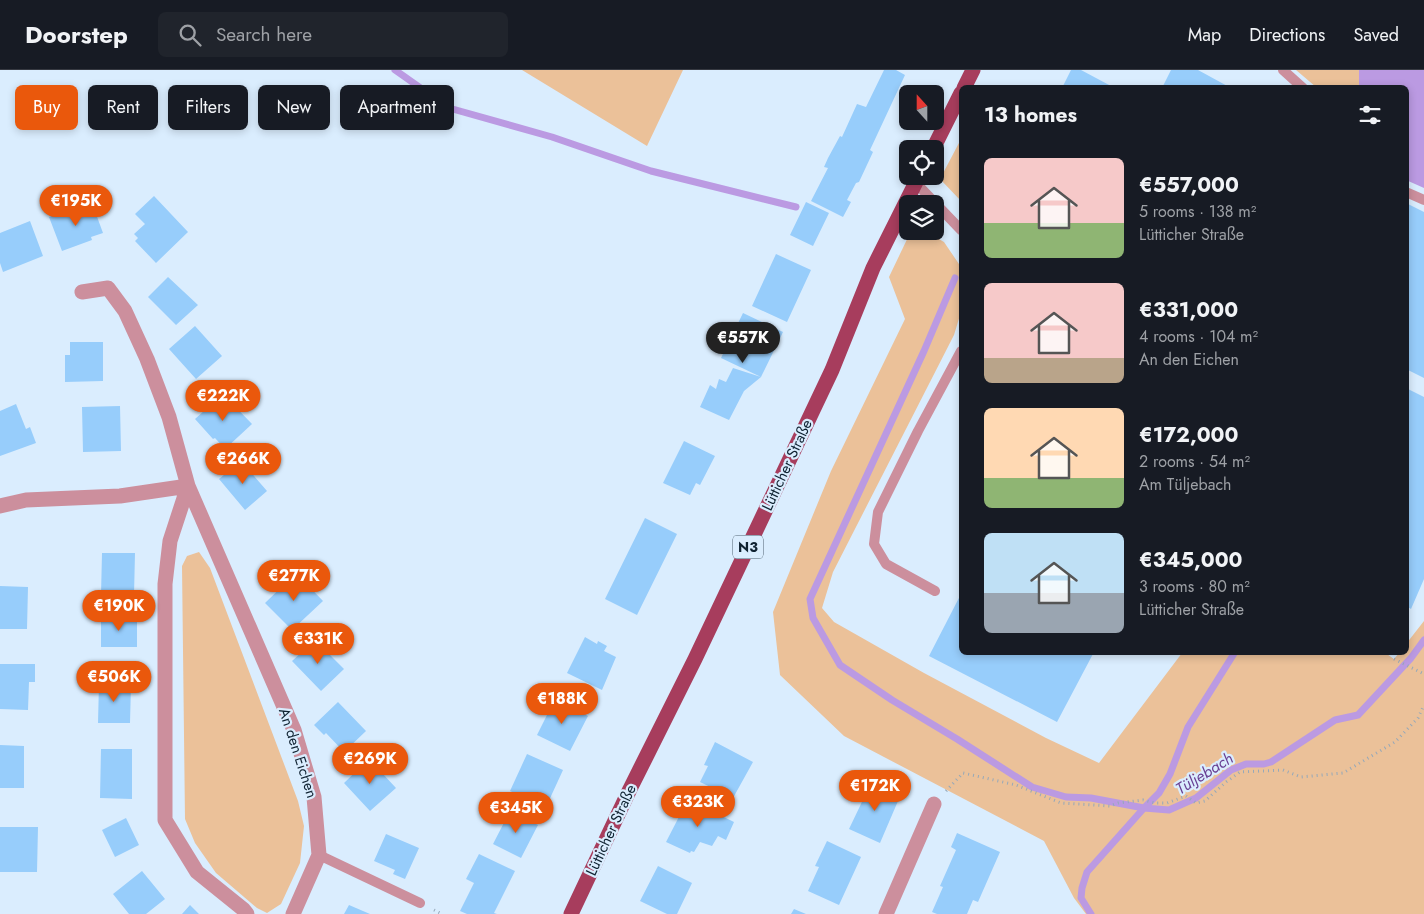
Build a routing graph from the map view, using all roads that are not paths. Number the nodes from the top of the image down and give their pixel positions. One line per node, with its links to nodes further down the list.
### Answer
1 (973, 70): 3 (main road)
2 (1283, 70): 4 (lane)
3 (966, 85)
4 (1300, 85)
5 (959, 98): 6 (main road)
6 (938, 140)
7 (914, 185): 22 (main road, Lütticher Straße / N3)
8 (922, 185): 11 (lane)
9 (1409, 193): 10 (lane)
10 (1424, 200)
11 (959, 228)
12 (82, 292): 14 (street, An den Eichen)
13 (959, 355): 16 (lane)
14 (188, 486): 15 (street); 18 (street, An den Eichen); 20 (street)
15 (0, 506)
16 (935, 591)
17 (934, 804): 23 (street)
18 (319, 855): 19 (lane); 21 (street, An den Eichen)
19 (420, 903)
20 (246, 914)
21 (293, 914)
22 (571, 914)
23 (886, 914)

